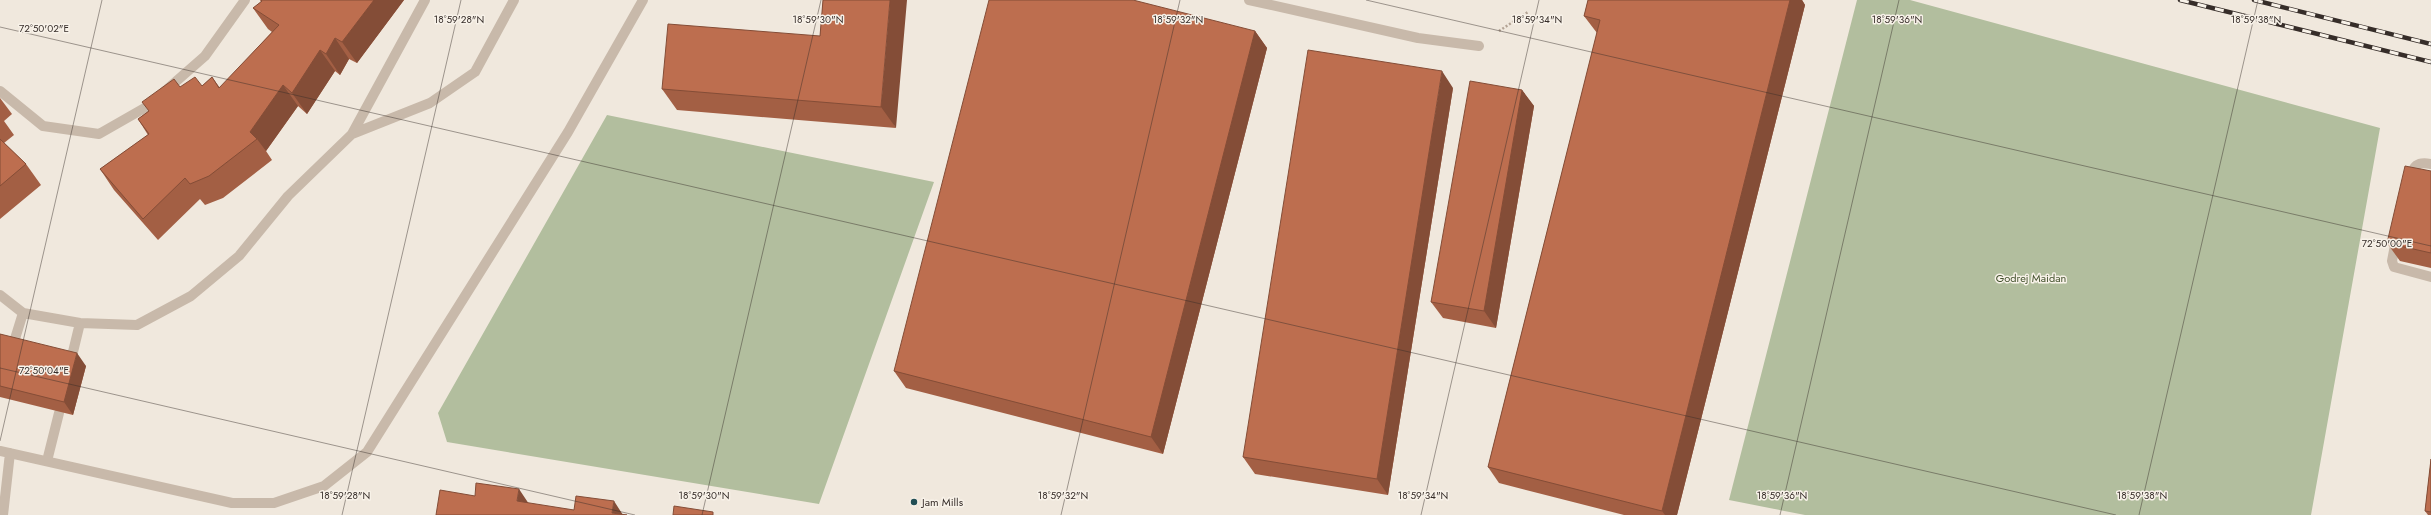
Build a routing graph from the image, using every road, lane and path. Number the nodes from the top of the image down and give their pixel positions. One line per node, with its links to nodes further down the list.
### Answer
1 (245, 0): 8 (street)
2 (425, 0): 9 (street)
3 (514, 0): 9 (street)
4 (643, 0): 22 (street)
5 (1249, 0): 7 (street)
6 (1528, 12): 7 (path)
7 (1479, 46)
8 (0, 91)
9 (352, 134): 16 (street)
10 (2431, 164): 11 (street)
11 (2408, 189)
12 (2398, 232): 13 (street)
13 (2431, 277)
14 (0, 295): 15 (street)
15 (23, 313): 16 (street); 17 (street)
16 (80, 323): 18 (street)
17 (14, 342)
18 (72, 356)
19 (59, 413): 22 (street)
20 (0, 451): 21 (street)
21 (10, 453): 22 (street); 23 (street)
22 (47, 461)
23 (3, 515)

